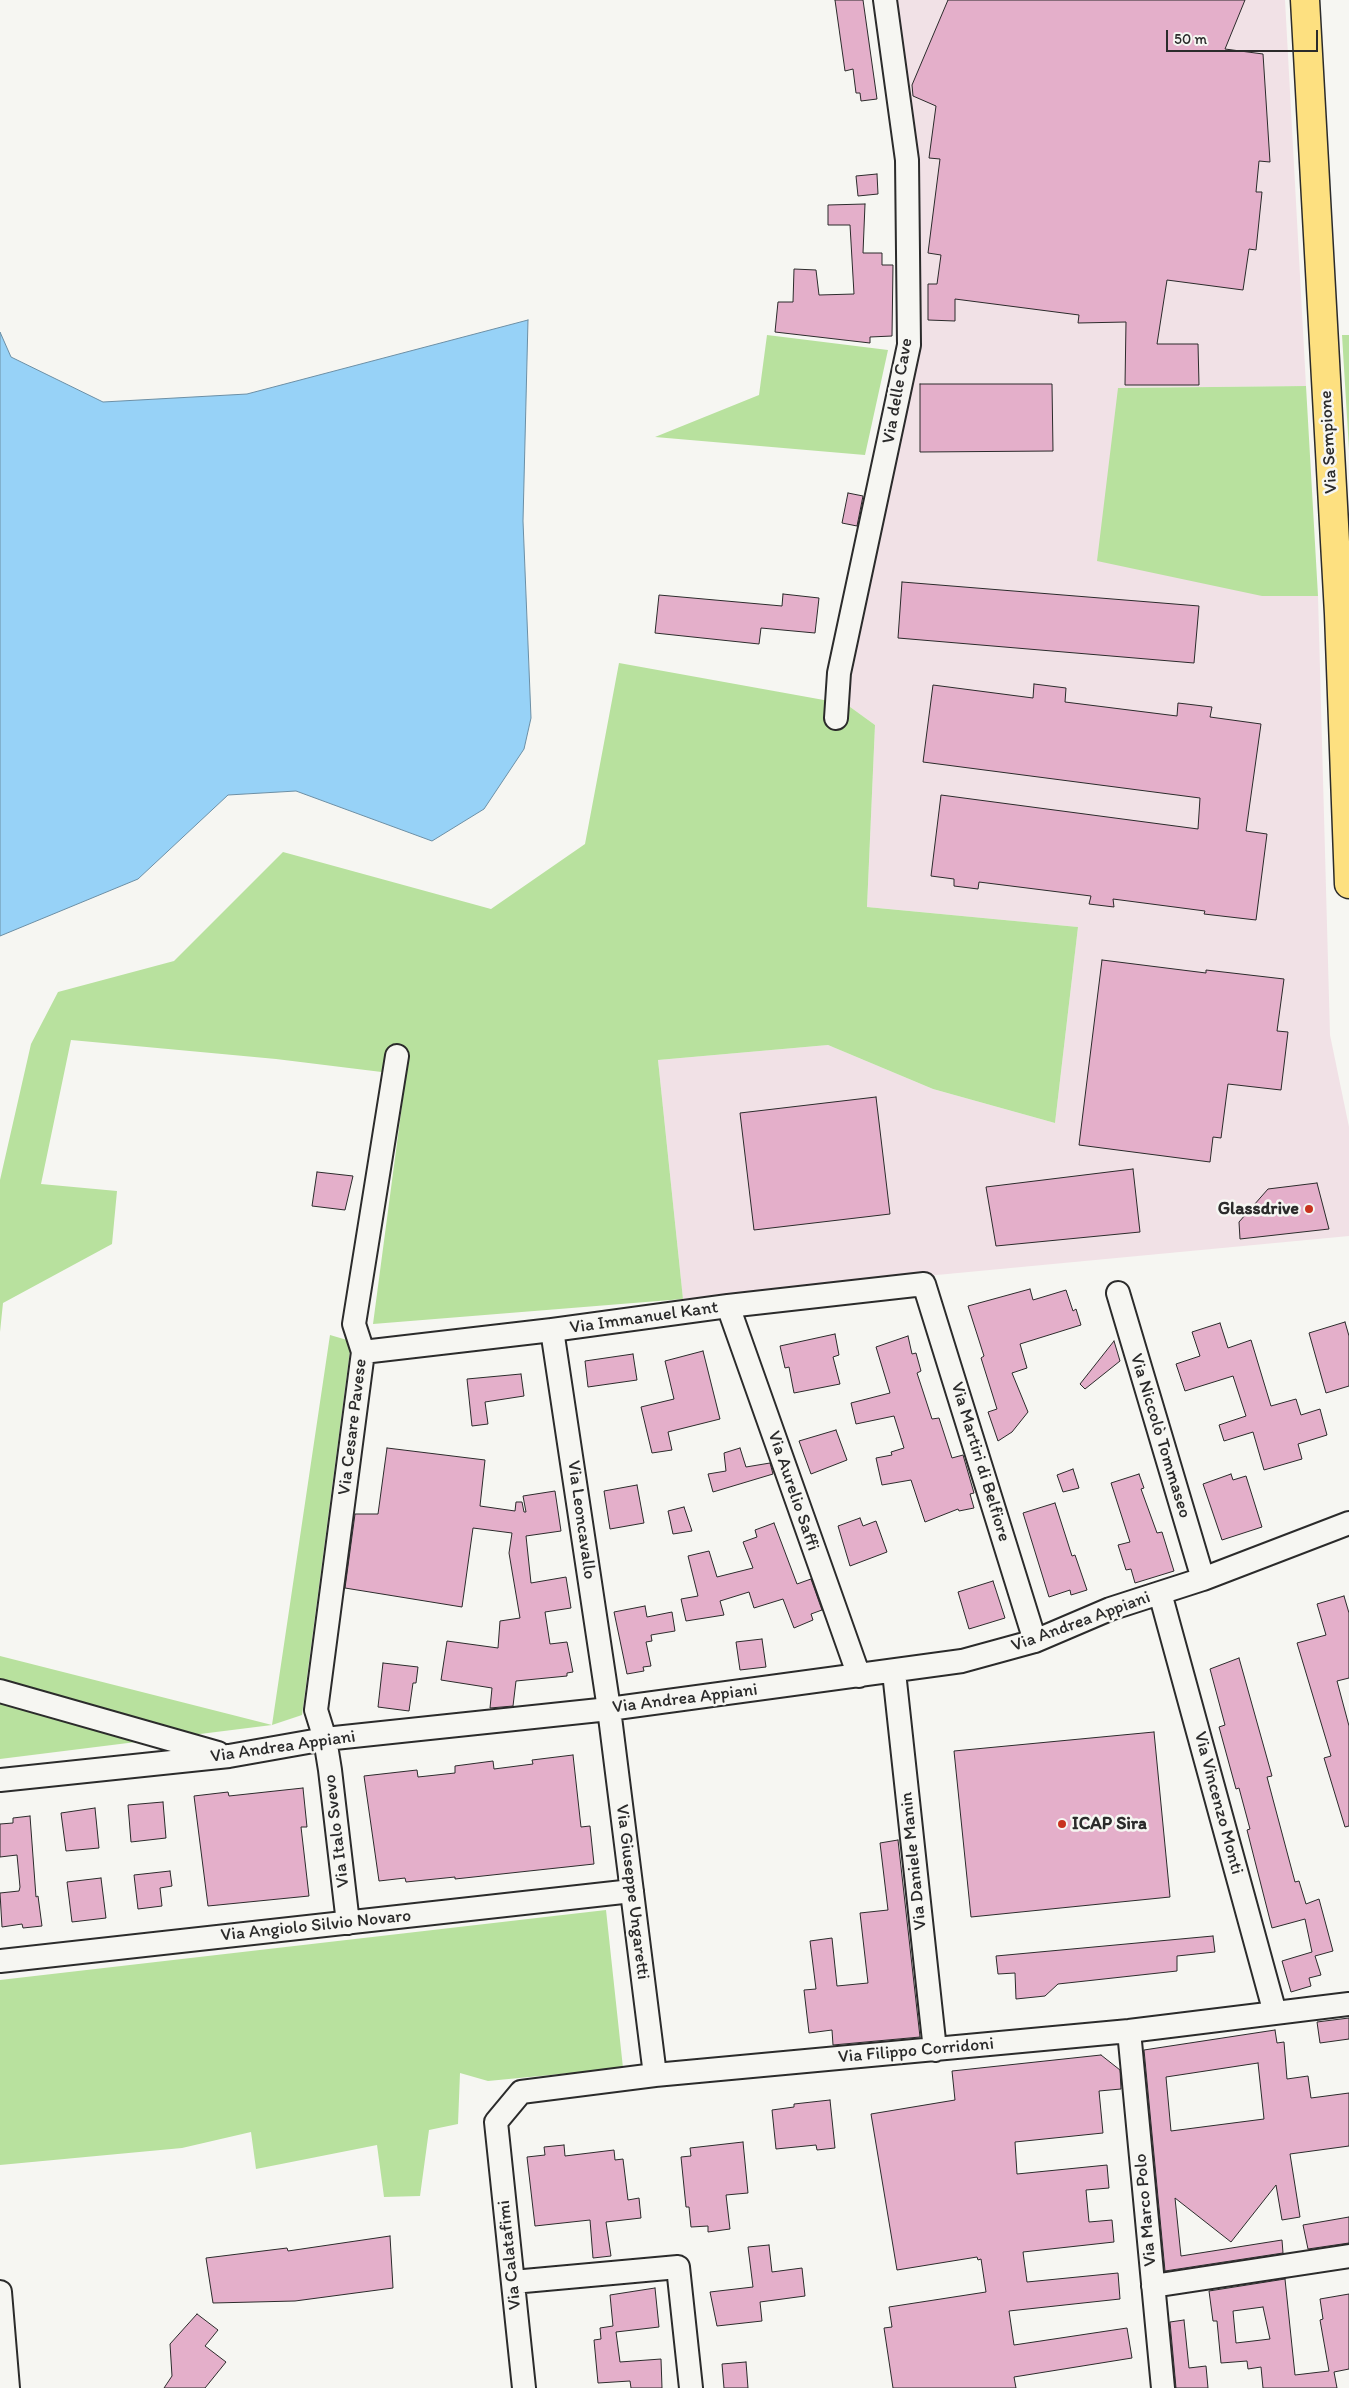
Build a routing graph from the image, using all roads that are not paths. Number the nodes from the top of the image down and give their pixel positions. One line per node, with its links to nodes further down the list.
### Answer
1 (885, 0): 3 (street, Via delle Cave)
2 (1305, 0): 4 (main road, Via Sempione)
3 (836, 718)
4 (1349, 884)
5 (397, 1056): 10 (street, Via Cesare Pavese)
6 (924, 1284): 8 (street, Via Immanuel Kant); 14 (street, Via Martiri di Belfiore)
7 (1118, 1292): 12 (street, Via Niccolò Tommaseo)
8 (728, 1306): 9 (street, Via Immanuel Kant); 16 (street, Via Aurelio Saffi)
9 (552, 1330): 10 (street, Via Immanuel Kant); 18 (street, Via Leoncavallo)
10 (363, 1352): 19 (street, Via Cesare Pavese)
11 (1349, 1523): 12 (street, Via Andrea Appiani)
12 (1203, 1579): 13 (street, Via Andrea Appiani)
13 (1160, 1593): 14 (street, Via Andrea Appiani); 26 (street, Via Vincenzo Monti)
14 (1035, 1641): 15 (street, Via Andrea Appiani)
15 (894, 1672): 16 (street, Via Andrea Appiani); 28 (street, Via Daniele Manin)
16 (858, 1676): 18 (street, Via Andrea Appiani)
17 (0, 1691): 20 (street)
18 (609, 1709): 19 (street, Via Andrea Appiani); 22 (street, Via Giuseppe Ungaretti)
19 (325, 1739): 20 (street, Via Andrea Appiani); 23 (street, Via Italo Svevo)
20 (229, 1756): 21 (street, Via Andrea Appiani)
21 (0, 1780)
22 (632, 1891): 23 (street, Via Angiolo Silvio Novaro); 29 (street, Via Giuseppe Ungaretti)
23 (348, 1923): 24 (street, Via Angiolo Silvio Novaro)
24 (0, 1961)
25 (1349, 2004): 26 (street, Via Filippo Corridoni)
26 (1275, 2013): 27 (street, Via Filippo Corridoni)
27 (1129, 2031): 28 (street, Via Filippo Corridoni); 33 (street, Via Marco Polo)
28 (935, 2050): 29 (street, Via Filippo Corridoni)
29 (655, 2075): 30 (street, Via Filippo Corridoni)
30 (496, 2122): 32 (street, Via Calatafimi)
31 (1349, 2256): 33 (street)
32 (513, 2282): 36 (street, Via Calatafimi); 37 (street)
33 (1153, 2286): 38 (street, Via Marco Polo)
34 (0, 2292): 35 (street)
35 (8, 2388)
36 (524, 2388)
37 (691, 2388)
38 (1163, 2388)

